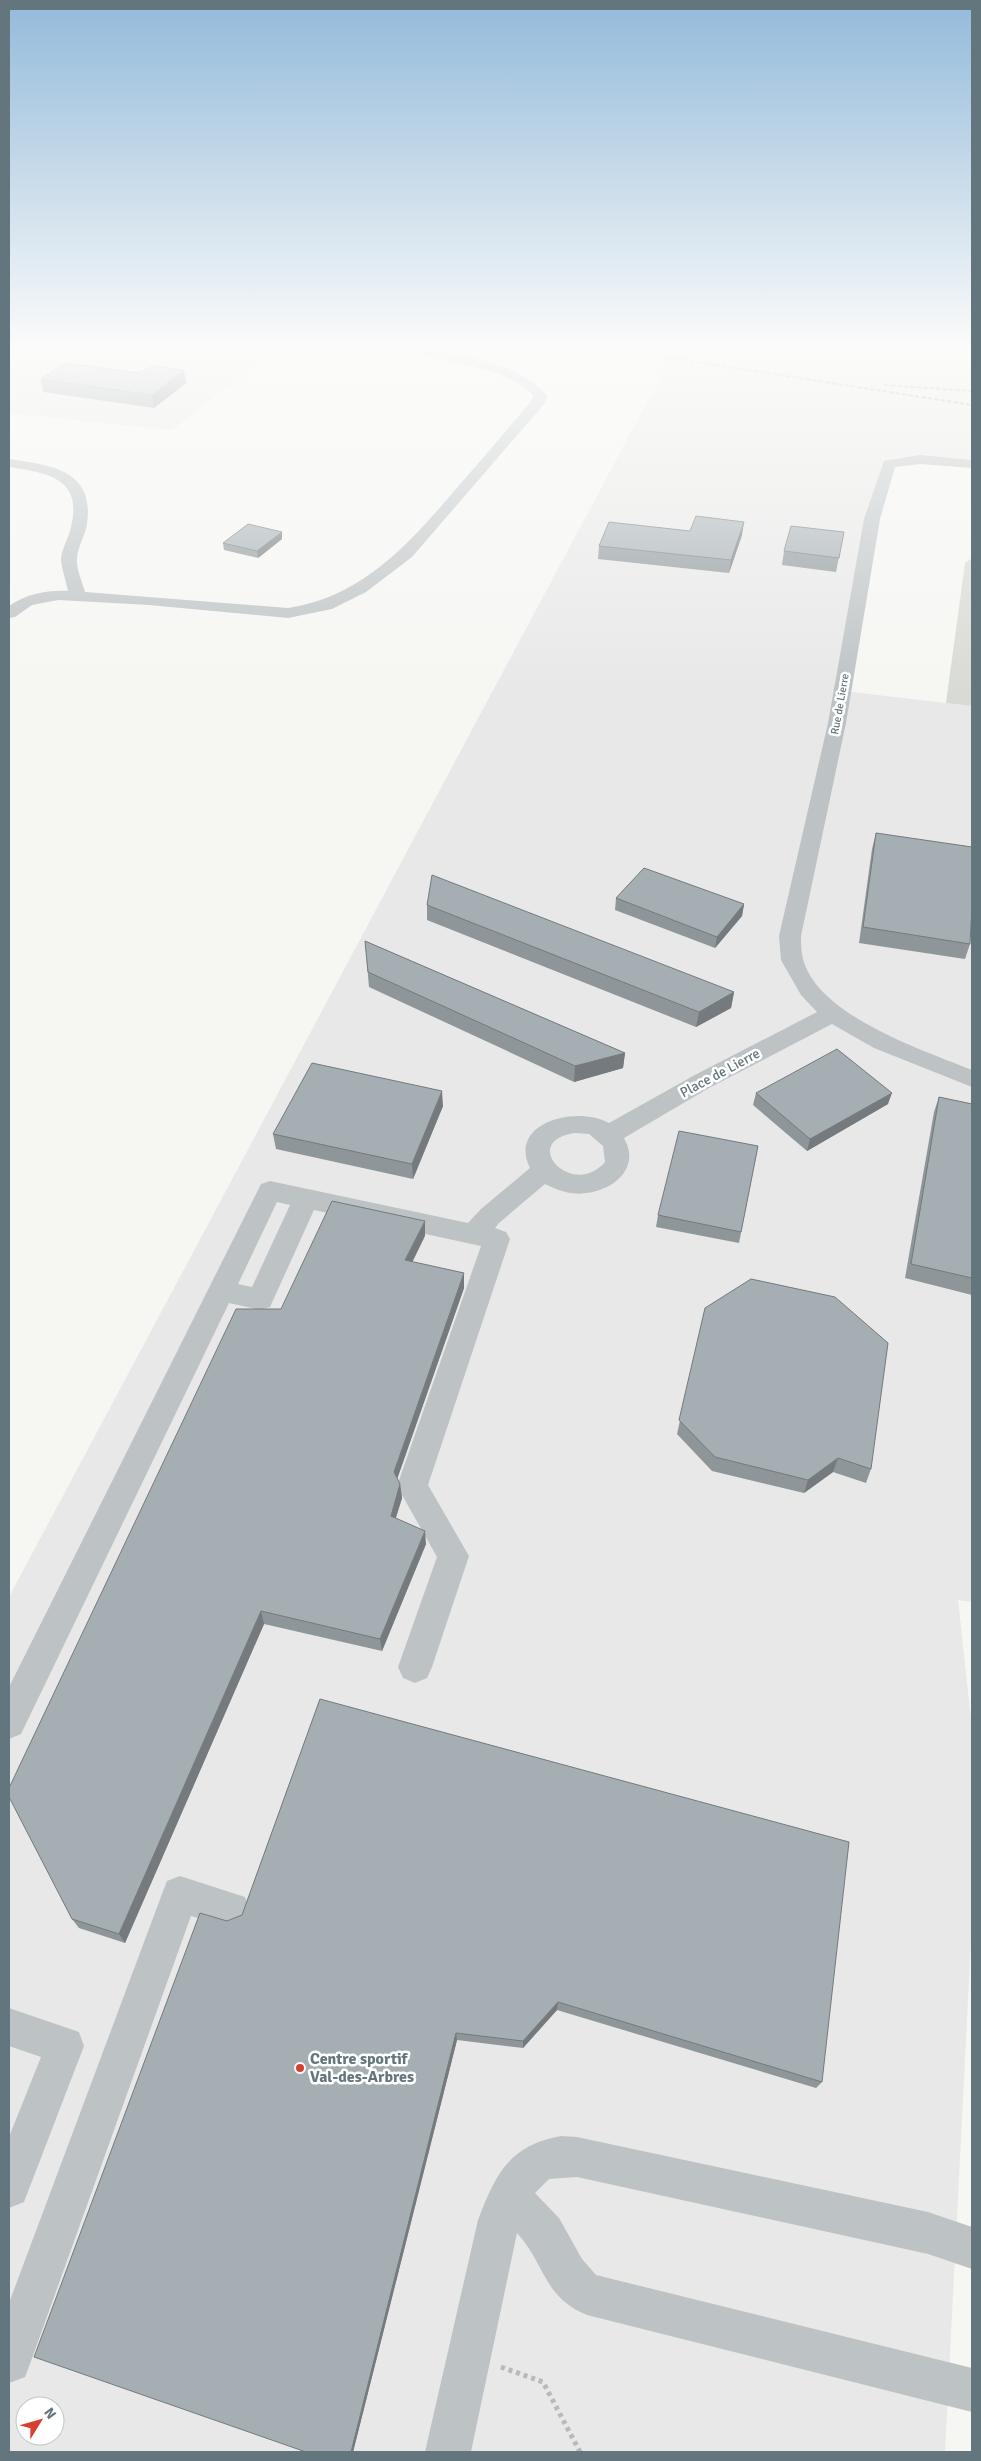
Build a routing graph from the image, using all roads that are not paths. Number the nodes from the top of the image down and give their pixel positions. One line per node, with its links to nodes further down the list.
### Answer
1 (13, 464): 6 (street)
2 (488, 464): 4 (street)
3 (889, 464): 8 (street, Rue de Lierre)
4 (445, 510): 5 (street); 5 (street)
5 (374, 579): 6 (street)
6 (77, 596): 7 (street)
7 (9, 613)
8 (832, 1014): 9 (street); 10 (street, Place de Lierre)
9 (972, 1079)
10 (609, 1135): 11 (street); 11 (street)
11 (544, 1172): 13 (street)
12 (306, 1199): 13 (street); 14 (street); 14 (street)
13 (474, 1234): 15 (street)
14 (221, 1292): 16 (street)
15 (416, 1667)
16 (9, 1722)
17 (232, 1910): 22 (street)
18 (9, 2027): 19 (street)
19 (9, 2187)
20 (509, 2196): 21 (street); 23 (street); 24 (street)
21 (972, 2248)
22 (9, 2361)
23 (972, 2390)
24 (448, 2452)

